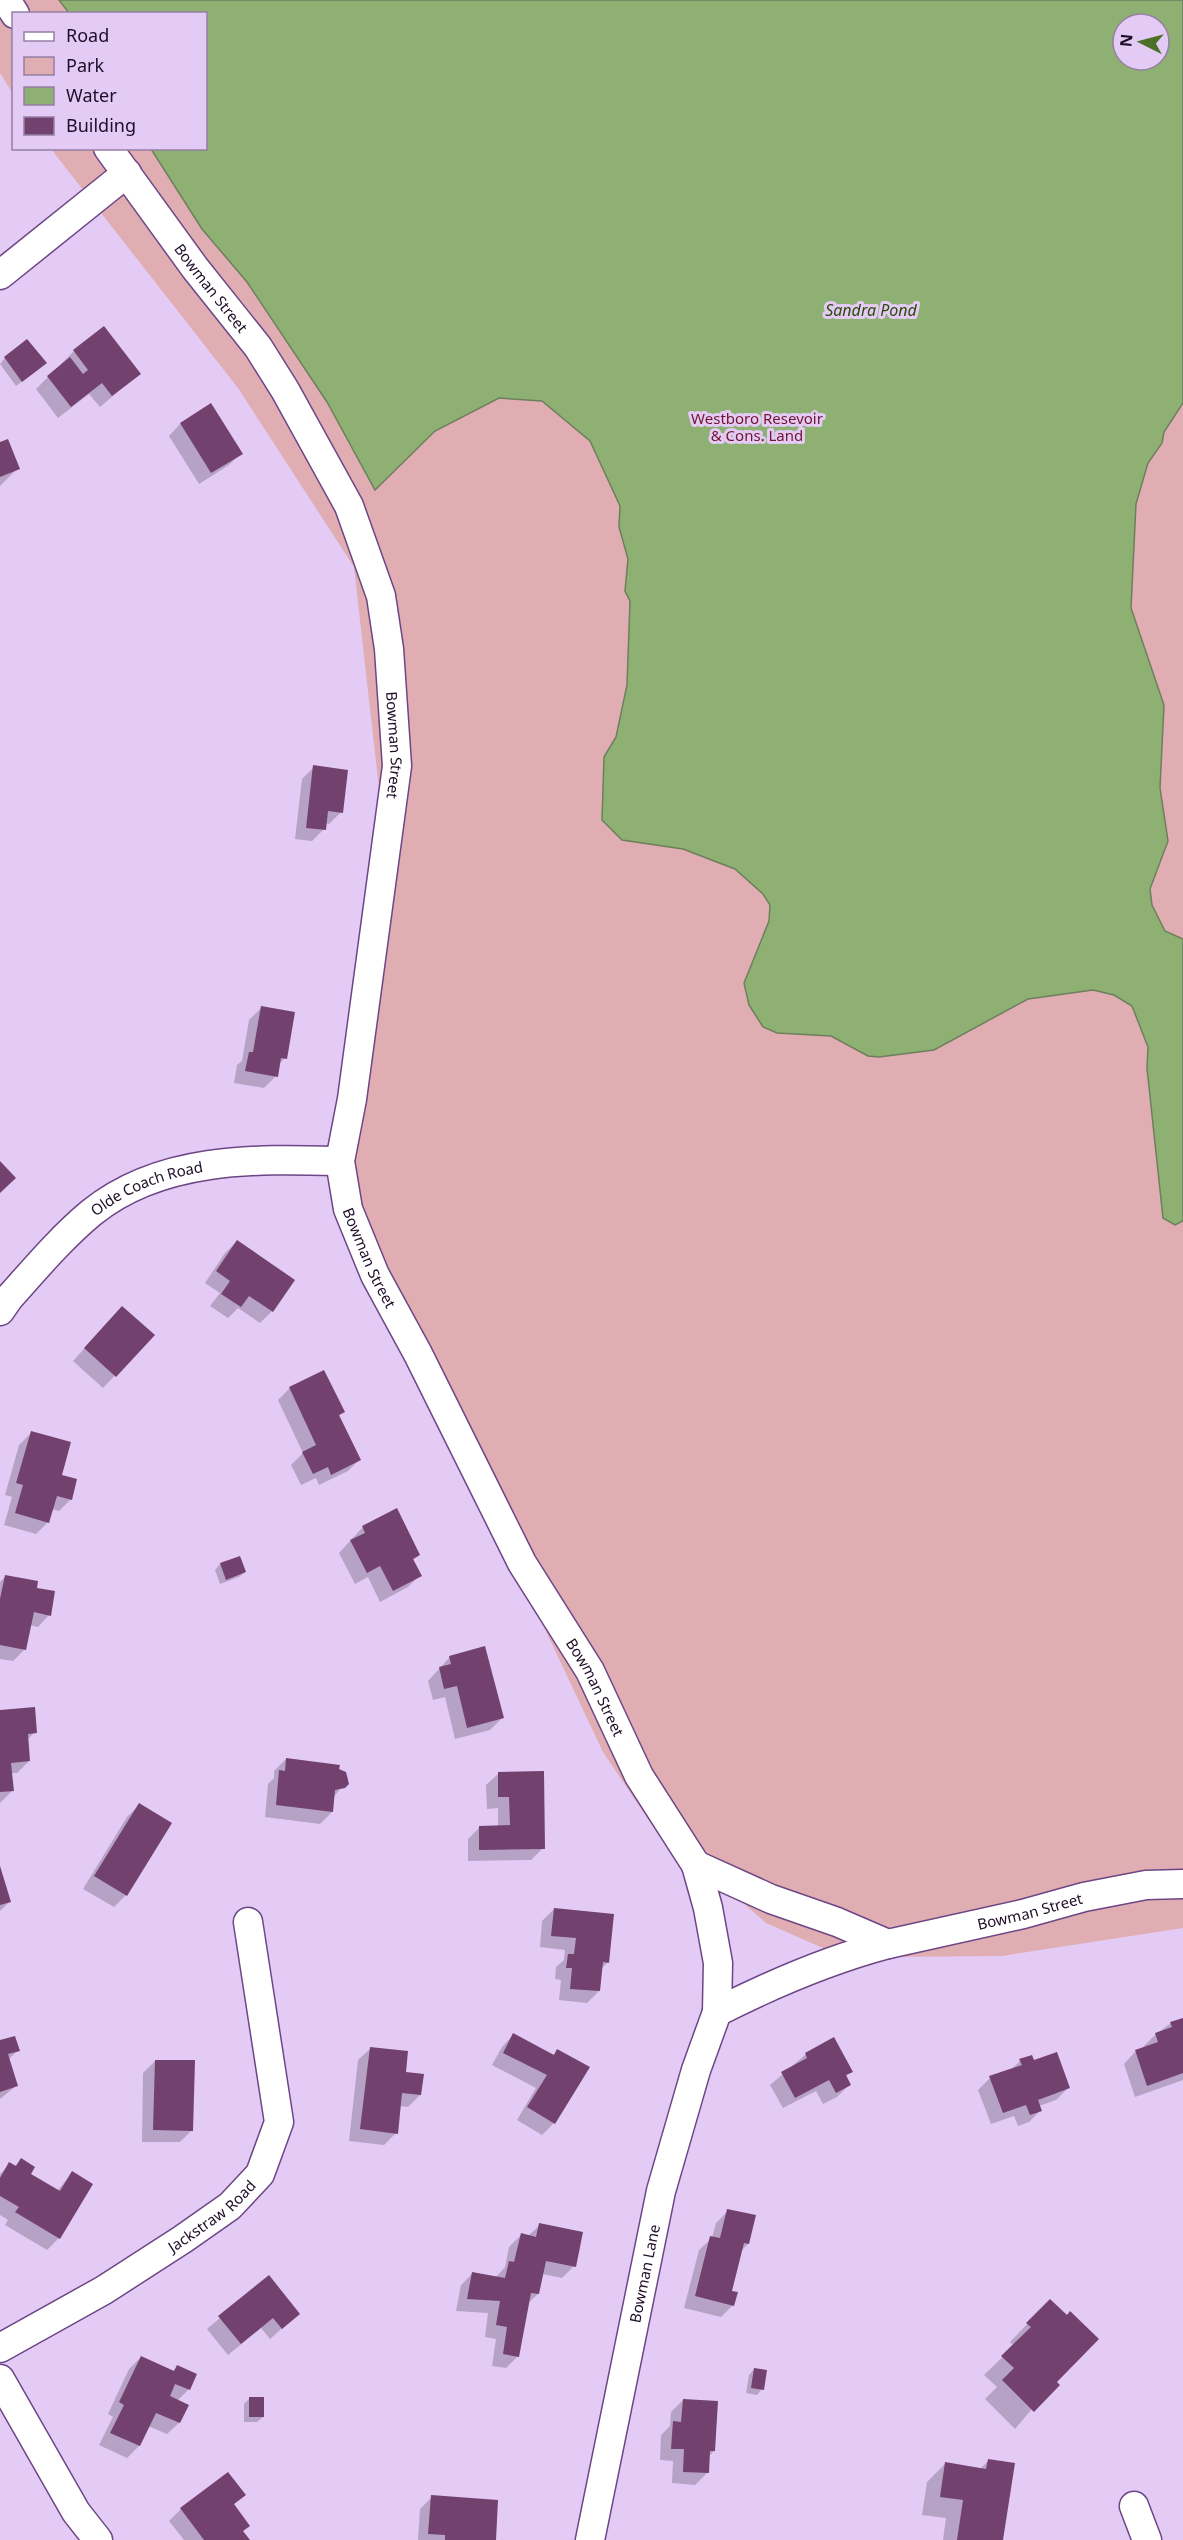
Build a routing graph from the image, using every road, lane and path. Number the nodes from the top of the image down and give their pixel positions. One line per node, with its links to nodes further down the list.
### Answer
1 (110, 150): 2 (street, Bowman Street)
2 (127, 173): 3 (street); 4 (street, Bowman Street)
3 (0, 275)
4 (340, 1161): 5 (street, Olde Coach Road); 6 (street, Bowman Street)
5 (0, 1311)
6 (696, 1865): 9 (street); 10 (street, Bowman Lane)
7 (1183, 1884): 9 (street, Bowman Street)
8 (248, 1922): 11 (street, Jackstraw Road)
9 (888, 1944): 10 (street)
10 (717, 2012): 15 (street, Bowman Lane)
11 (0, 2348)
12 (0, 2379): 14 (street)
13 (1134, 2506): 16 (street)
14 (98, 2540)
15 (590, 2540)
16 (1147, 2540)

